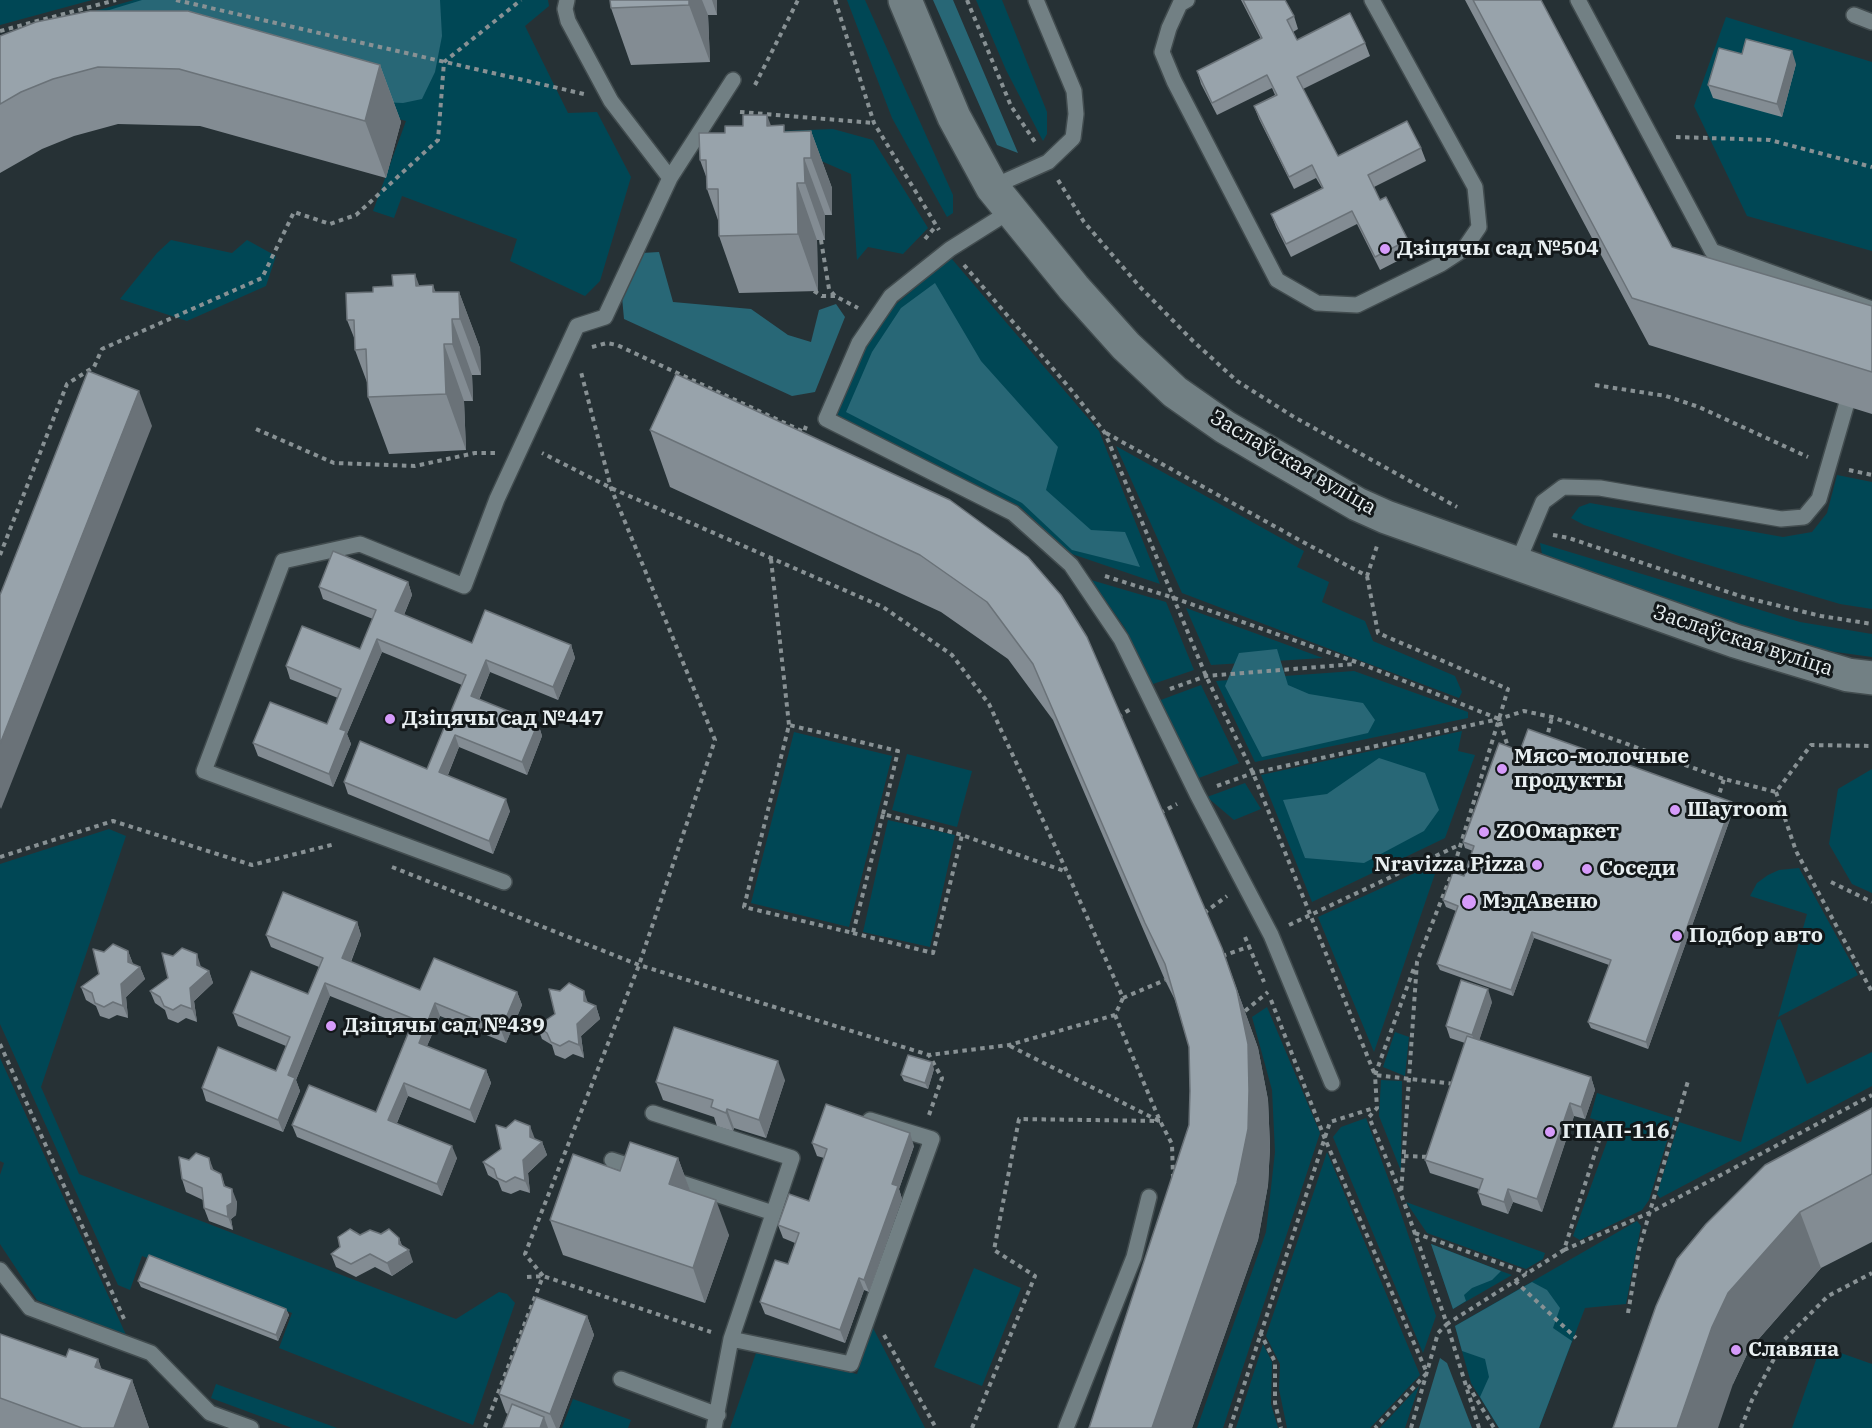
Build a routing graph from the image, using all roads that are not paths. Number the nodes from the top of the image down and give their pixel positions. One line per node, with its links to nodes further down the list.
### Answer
1 (567, 0): 10 (lane)
2 (904, 0): 11 (main road, Заслаўская вуліца)
3 (1036, 0): 11 (lane)
4 (1188, 0): 5 (lane)
5 (1372, 0)
6 (1578, 0): 12 (lane)
7 (1854, 15): 8 (lane)
8 (1872, 22)
9 (733, 80): 10 (lane)
10 (670, 178): 17 (lane)
11 (1002, 198): 15 (main road, Заслаўская вуліца); 18 (lane)
12 (1870, 309): 13 (lane)
13 (1864, 326)
14 (1846, 406): 15 (lane)
15 (1517, 564): 16 (main road, Заслаўская вуліца)
16 (1872, 678)
17 (504, 882)
18 (1332, 1083)
19 (653, 1113): 23 (lane)
20 (857, 1116): 25 (lane)
21 (612, 1160): 23 (lane)
22 (1149, 1197): 29 (lane)
23 (773, 1213): 25 (lane)
24 (0, 1270): 28 (lane)
25 (732, 1339): 27 (lane)
26 (621, 1380): 27 (lane)
27 (716, 1421)
28 (251, 1428)
29 (1066, 1428)

